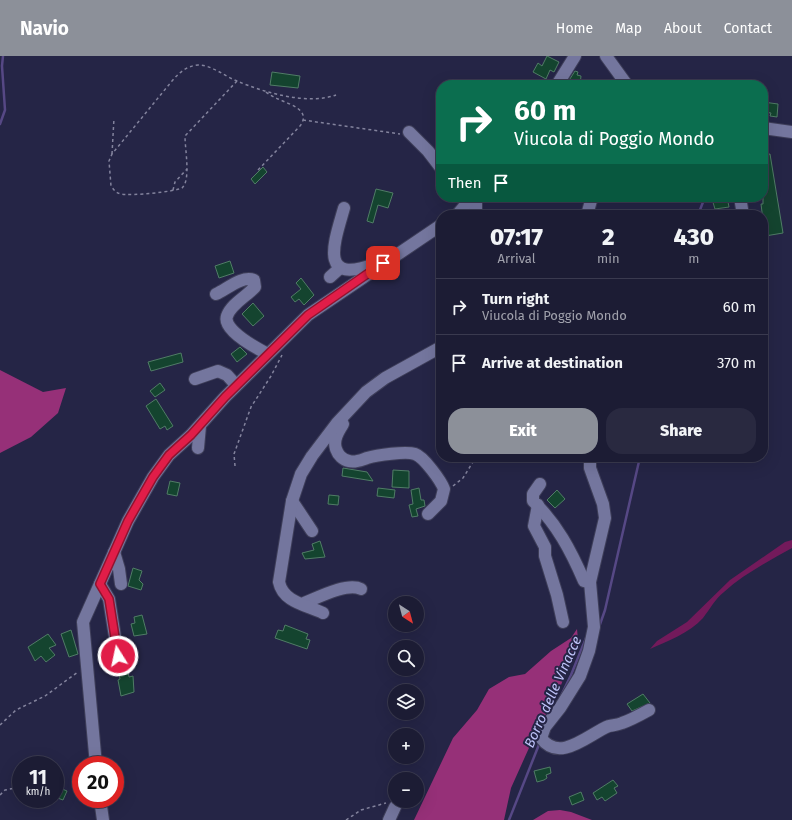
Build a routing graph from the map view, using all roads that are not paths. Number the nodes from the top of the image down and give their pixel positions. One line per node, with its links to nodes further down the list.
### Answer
1 (606, 56): 4 (street)
2 (577, 58): 3 (street)
3 (562, 80)
4 (623, 80)
5 (768, 129): 7 (street)
6 (409, 132): 8 (street)
7 (792, 132)
8 (436, 161)
9 (344, 208): 12 (street)
10 (436, 228): 11 (street)
11 (398, 252): 12 (street); 16 (street)
12 (340, 268): 13 (street)
13 (330, 276)
14 (216, 294): 16 (street)
15 (436, 350): 19 (street)
16 (268, 354): 18 (street)
17 (195, 380): 18 (street)
18 (236, 385): 20 (street)
19 (376, 385): 24 (street); 26 (street)
20 (200, 426): 21 (street); 28 (street)
21 (198, 448)
22 (590, 462): 29 (street)
23 (540, 484): 25 (street)
24 (292, 501): 27 (street); 33 (street)
25 (538, 506): 29 (street); 35 (street)
26 (428, 514)
27 (312, 531)
28 (114, 552): 30 (street); 31 (street)
29 (590, 582): 37 (street)
30 (100, 584): 36 (street); 38 (street)
31 (121, 584)
32 (361, 589): 33 (street)
33 (302, 604): 34 (street)
34 (323, 613)
35 (563, 622)
36 (129, 664)
37 (650, 710)
38 (95, 756)
39 (101, 808): 41 (street)
40 (394, 808): 42 (street)
41 (103, 820)
42 (388, 820)

